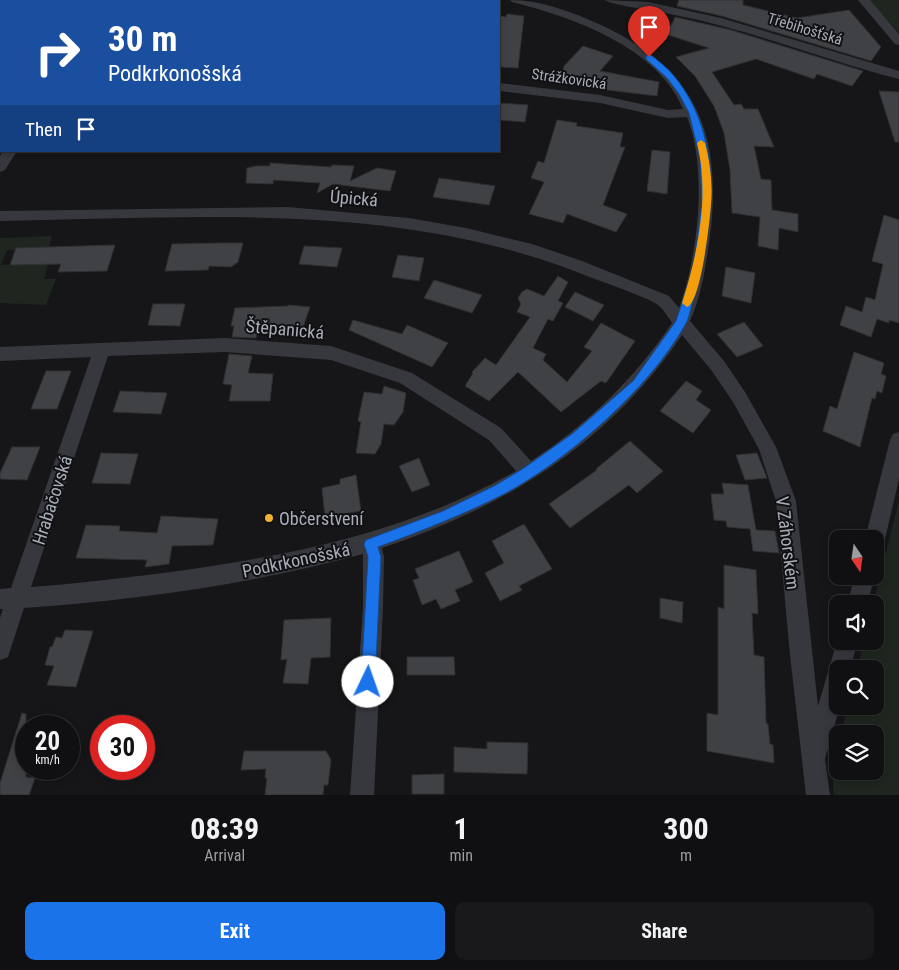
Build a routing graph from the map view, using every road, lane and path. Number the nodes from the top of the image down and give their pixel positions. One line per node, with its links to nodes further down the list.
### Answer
1 (516, 0): 7 (street, Podkrkonošská)
2 (611, 0): 5 (street, Třebihošťská)
3 (864, 0): 4 (street)
4 (899, 40)
5 (899, 75)
6 (500, 87): 7 (street, Strážkovická)
7 (693, 113): 11 (street, Podkrkonošská)
8 (9, 152): 9 (street)
9 (0, 167)
10 (0, 216): 11 (street, Úpická)
11 (681, 323): 15 (street, Podkrkonošská); 21 (street, V Záhorském)
12 (102, 350): 13 (street, Štěpanická); 15 (street, Štěpanická); 18 (street, Hrabačovská)
13 (0, 354)
14 (899, 440): 16 (street)
15 (529, 472): 17 (street, Podkrkonošská)
16 (877, 530)
17 (371, 544): 18 (street, Podkrkonošská); 22 (street)
18 (10, 599): 19 (street, Hrabačovská)
19 (0, 649)
20 (829, 708): 21 (street, V Záhorském)
21 (814, 762): 23 (street, V Záhorském)
22 (362, 795)
23 (818, 795)

